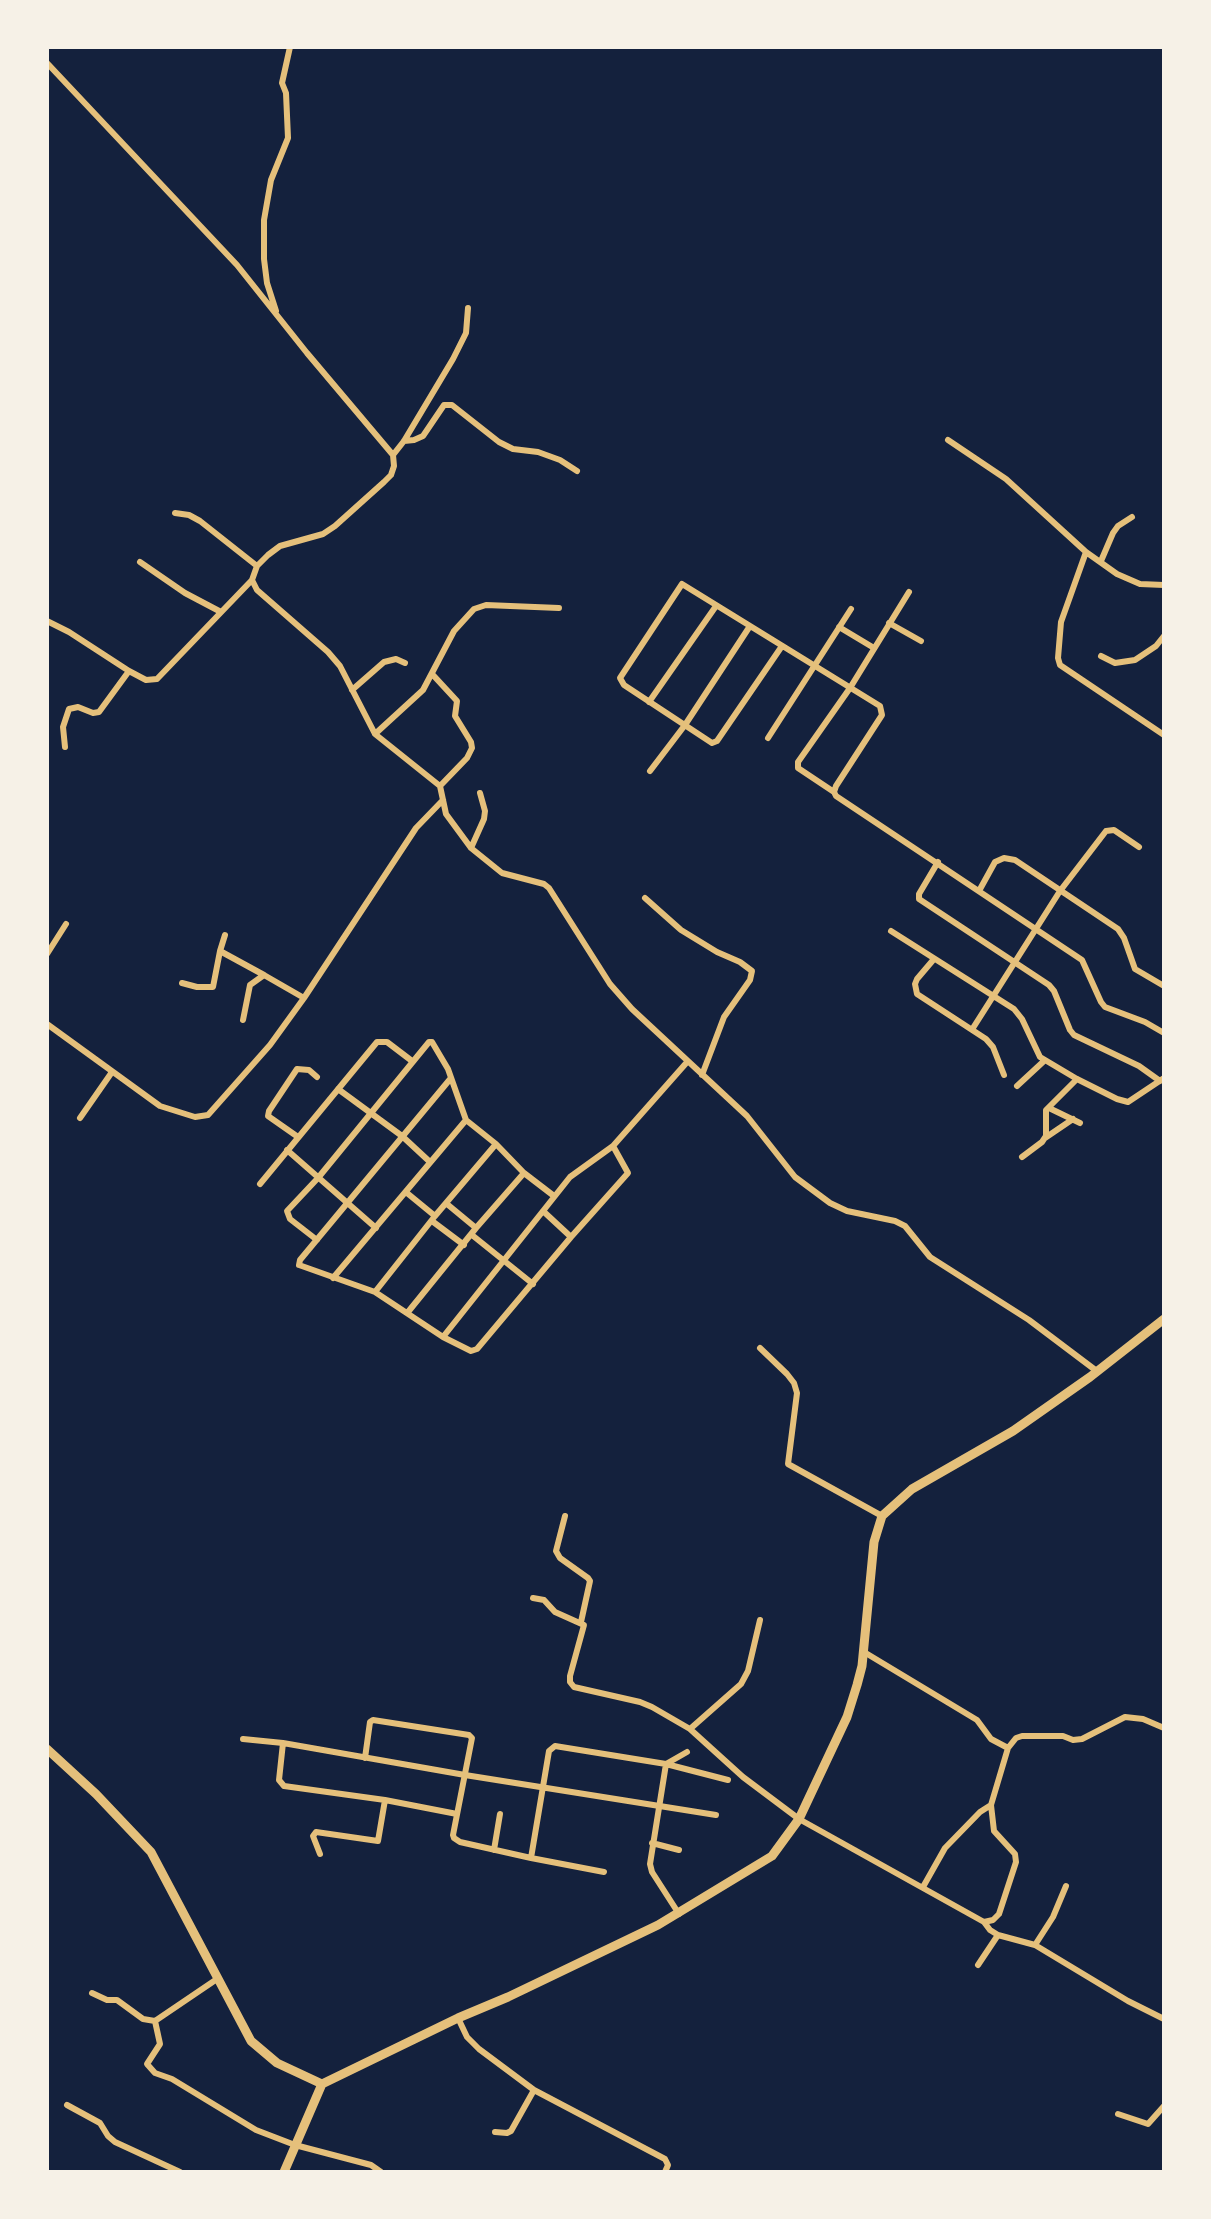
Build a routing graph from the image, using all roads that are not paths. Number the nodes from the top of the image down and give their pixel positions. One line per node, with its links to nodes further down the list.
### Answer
1 (290, 47): 4 (street)
2 (47, 63): 4 (street)
3 (468, 308): 6 (street)
4 (277, 314): 7 (street)
5 (948, 440): 11 (street)
6 (404, 441): 7 (street); 8 (street)
7 (393, 455): 14 (street)
8 (577, 471)
9 (175, 513): 14 (street)
10 (1132, 517): 12 (street)
11 (1086, 552): 12 (street); 40 (street)
12 (1101, 561): 16 (street)
13 (140, 562): 21 (street)
14 (257, 566): 15 (street)
15 (252, 580): 21 (street); 36 (street)
16 (1164, 585)
17 (909, 592): 23 (street)
18 (716, 606): 24 (street); 37 (street); 37 (street)
19 (559, 608): 34 (street)
20 (850, 609): 25 (street)
21 (221, 612): 33 (street)
22 (47, 621): 33 (street)
23 (889, 623): 27 (street); 29 (street)
24 (750, 626): 28 (street); 38 (street)
25 (839, 626): 29 (street); 32 (street)
26 (1164, 636): 30 (street)
27 (921, 641)
28 (782, 646): 32 (street); 38 (street)
29 (874, 649): 35 (street)
30 (1101, 656)
31 (405, 663): 36 (street)
32 (814, 665): 35 (street); 41 (street)
33 (129, 671): 42 (street)
34 (433, 675): 39 (street); 44 (street)
35 (850, 688): 45 (street); 45 (street)
36 (352, 690): 39 (street)
37 (649, 702): 38 (street)
38 (685, 725): 43 (street)
39 (375, 734): 44 (street)
40 (1164, 735)
41 (768, 738)
42 (65, 747)
43 (650, 771)
44 (440, 786): 47 (street)
45 (834, 792): 50 (street)
46 (480, 793): 49 (street)
47 (443, 800): 49 (street); 66 (street)
48 (1139, 847): 52 (street)
49 (471, 848): 72 (street)
50 (938, 862): 51 (street); 61 (street)
51 (979, 891): 52 (street); 55 (street)
52 (1060, 891): 55 (street); 64 (street)
53 (645, 898): 76 (street)
54 (66, 924): 59 (street)
55 (1036, 929): 61 (street); 70 (street)
56 (891, 931): 60 (street)
57 (225, 935): 58 (street)
58 (220, 951): 62 (street); 63 (street)
59 (47, 954)
60 (934, 959): 65 (street); 69 (street)
61 (1014, 962): 65 (street); 80 (street)
62 (264, 975): 66 (street); 67 (street)
63 (182, 983)
64 (1164, 986)
65 (993, 995): 69 (street); 73 (street)
66 (304, 998): 74 (street)
67 (243, 1020)
68 (47, 1024): 74 (street)
69 (973, 1028): 75 (street)
70 (1164, 1034)
71 (412, 1061): 78 (street); 82 (street); 84 (street)
72 (688, 1061): 76 (street); 93 (street)
73 (1044, 1061): 79 (street); 81 (street)
74 (111, 1072): 85 (street)
75 (1004, 1074)
76 (702, 1075): 120 (street)
77 (317, 1077): 90 (street)
78 (452, 1078): 87 (street); 89 (street)
79 (1077, 1079): 80 (street); 83 (street)
80 (1162, 1079)
81 (1017, 1086)
82 (338, 1089): 84 (street); 90 (street)
83 (1049, 1108): 86 (street); 91 (street)
84 (370, 1113): 89 (street); 98 (street)
85 (80, 1118)
86 (1073, 1119): 88 (street); 91 (street)
87 (466, 1120): 92 (street); 96 (street)
88 (1080, 1123)
89 (402, 1136): 96 (street); 102 (street)
90 (298, 1137): 94 (street)
91 (1045, 1139): 95 (street)
92 (496, 1144): 97 (street); 103 (street)
93 (615, 1144): 101 (street); 109 (street)
94 (287, 1150): 98 (street); 99 (street)
95 (1021, 1157)
96 (430, 1161): 100 (street)
97 (524, 1173): 101 (street); 107 (street)
98 (318, 1178): 102 (street); 110 (street)
99 (260, 1184)
100 (407, 1193): 105 (street); 106 (street)
101 (554, 1196): 104 (street)
102 (348, 1204): 106 (street); 110 (street)
103 (447, 1204): 105 (street); 107 (street)
104 (543, 1211): 109 (street); 112 (street)
105 (433, 1218): 111 (street); 115 (street)
106 (376, 1228): 113 (street)
107 (476, 1228): 108 (street)
108 (472, 1235): 111 (street); 112 (street)
109 (570, 1237): 114 (street)
110 (317, 1240): 113 (street)
111 (464, 1245): 116 (street)
112 (504, 1260): 114 (street); 118 (street)
113 (333, 1278): 115 (street)
114 (533, 1284): 118 (street)
115 (375, 1292): 116 (street)
116 (408, 1312): 118 (street)
117 (1164, 1319): 120 (main road)
118 (443, 1337)
119 (760, 1348): 122 (street)
120 (1098, 1372): 122 (main road)
121 (565, 1516): 125 (street)
122 (882, 1516): 126 (main road)
123 (533, 1598): 125 (street)
124 (761, 1620): 128 (street)
125 (581, 1622): 128 (street)
126 (863, 1652): 131 (street); 145 (main road)
127 (1164, 1728): 131 (street)
128 (690, 1729): 145 (street)
129 (243, 1739): 130 (street)
130 (283, 1743): 134 (street); 139 (street)
131 (1008, 1748): 140 (street)
132 (47, 1749): 159 (main road)
133 (687, 1752): 135 (street)
134 (365, 1758): 136 (street); 136 (street)
135 (666, 1764): 137 (street); 138 (street); 141 (street)
136 (465, 1775): 138 (street); 142 (street)
137 (728, 1780)
138 (542, 1788): 141 (street); 150 (street)
139 (386, 1800): 142 (street); 149 (street)
140 (991, 1805): 153 (street); 155 (street)
141 (659, 1807): 144 (street); 146 (street)
142 (457, 1814): 147 (street)
143 (499, 1814): 147 (street)
144 (716, 1815)
145 (799, 1819): 153 (street); 154 (main road)
146 (652, 1843): 148 (street); 154 (street)
147 (494, 1850): 150 (street)
148 (679, 1850)
149 (320, 1854)
150 (531, 1858): 151 (street)
151 (604, 1871)
152 (1066, 1886): 157 (street)
153 (923, 1887): 155 (street)
154 (679, 1914): 161 (main road)
155 (984, 1922): 156 (street)
156 (998, 1935): 157 (street); 158 (street)
157 (1035, 1945): 162 (street)
158 (978, 1965)
159 (217, 1979): 163 (street); 164 (main road)
160 (92, 1993): 163 (street)
161 (458, 2018): 164 (main road); 165 (street)
162 (1164, 2019)
163 (155, 2021): 170 (street)
164 (322, 2084): 170 (main road)
165 (534, 2090): 169 (street); 174 (street)
166 (67, 2105): 171 (street)
167 (1164, 2106): 168 (street)
168 (1118, 2114)
169 (495, 2132)
170 (295, 2146): 172 (main road); 173 (street)
171 (180, 2172)
172 (284, 2172)
173 (381, 2172)
174 (665, 2172)

